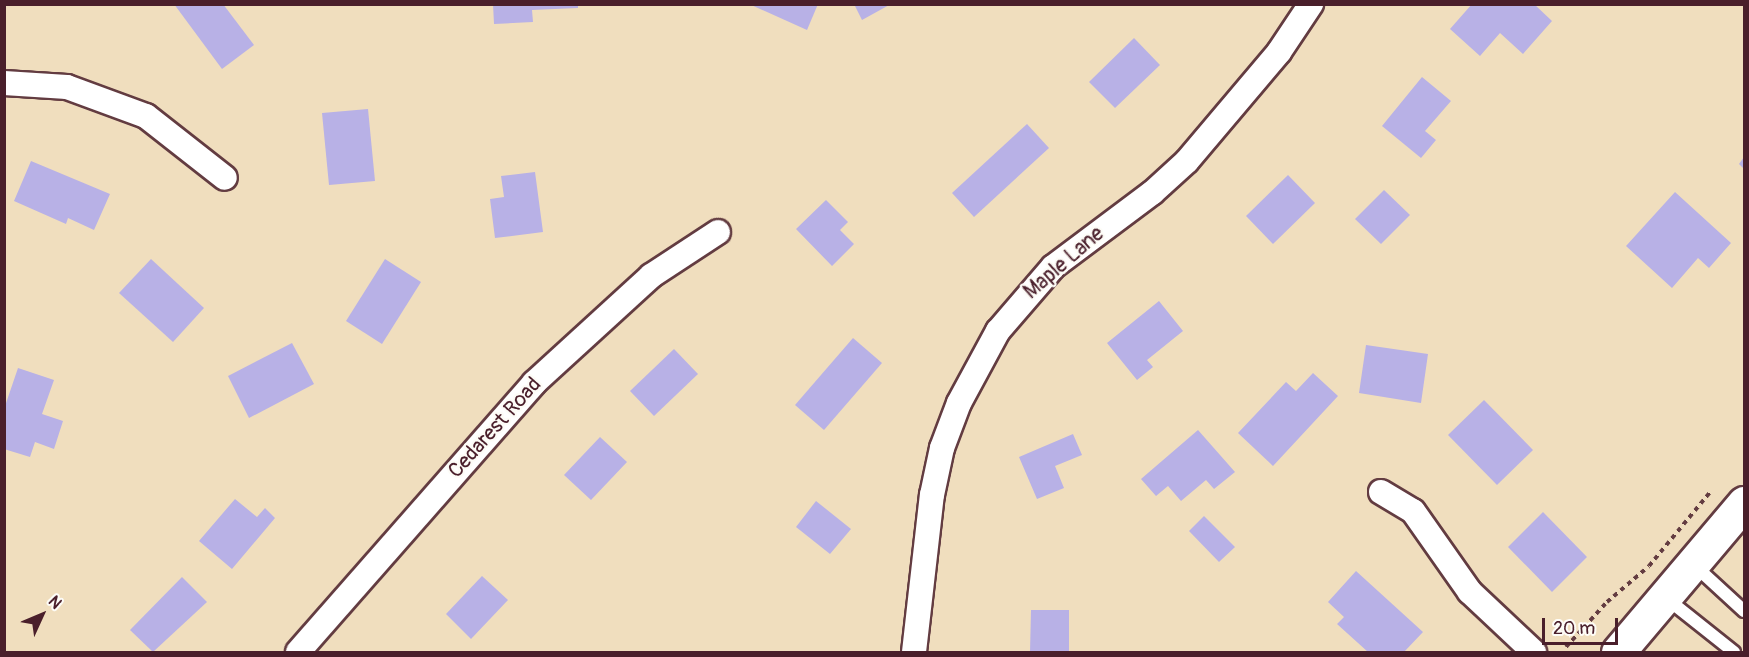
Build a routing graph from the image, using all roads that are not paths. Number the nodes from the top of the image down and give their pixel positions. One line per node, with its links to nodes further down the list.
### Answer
1 (1311, 4): 11 (street, Maple Lane)
2 (4, 82): 3 (street)
3 (225, 178)
4 (718, 232): 10 (street, Cedarest Road)
5 (1381, 492): 12 (street)
6 (1744, 503): 7 (main road)
7 (1693, 564): 8 (main road); 9 (lane)
8 (1665, 598): 13 (main road); 14 (lane)
9 (1744, 611)
10 (298, 652)
11 (914, 652)
12 (1534, 652)
13 (1618, 652)
14 (1734, 652)

